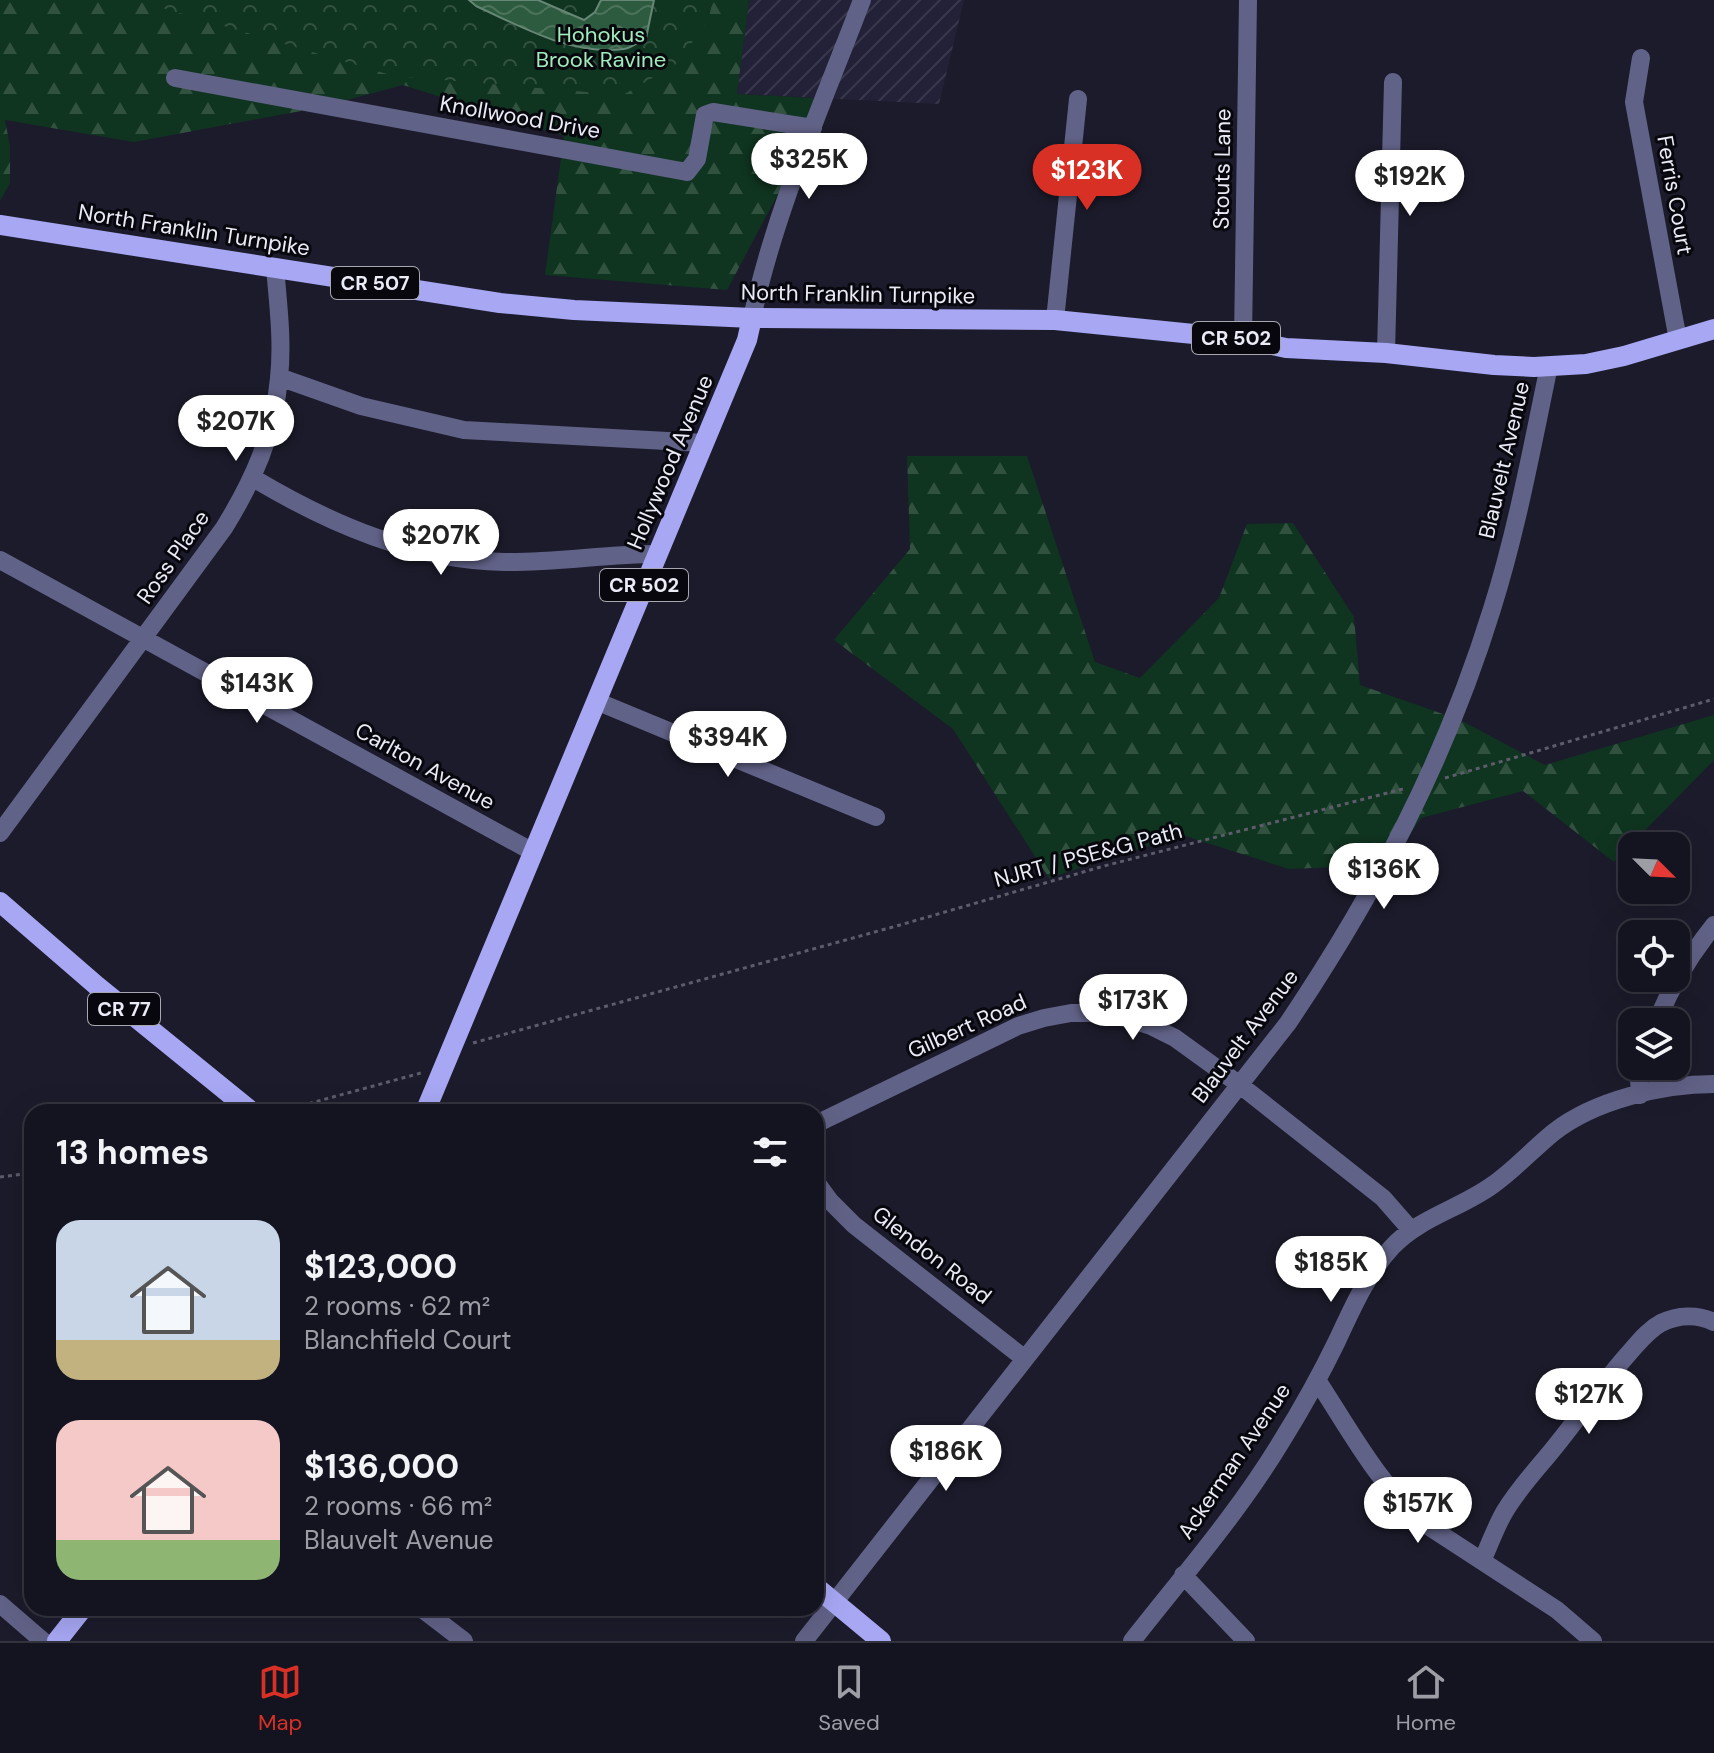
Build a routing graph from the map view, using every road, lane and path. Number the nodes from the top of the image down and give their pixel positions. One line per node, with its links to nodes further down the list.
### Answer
1 (862, 0): 7 (street, Hollywood Avenue)
2 (1248, 0): 13 (street, Stouts Lane)
3 (1641, 58): 14 (street, Ferris Court)
4 (175, 78): 7 (street, Knollwood Drive)
5 (1393, 82): 15 (street)
6 (1078, 99): 11 (street)
7 (813, 128): 10 (street, Hollywood Avenue)
8 (0, 225): 9 (main road, North Franklin Turnpike / CR 507)
9 (275, 267): 10 (main road, North Franklin Turnpike / CR 507); 17 (street, Ross Place)
10 (752, 318): 11 (main road, North Franklin Turnpike / CR 502); 18 (main road, Hollywood Avenue / CR 502)
11 (1055, 320): 13 (main road, North Franklin Turnpike / CR 502)
12 (1714, 329): 14 (main road, North Franklin Turnpike / CR 502)
13 (1243, 339): 15 (main road, North Franklin Turnpike / CR 502)
14 (1678, 340): 16 (main road, North Franklin Turnpike / CR 502)
15 (1386, 353): 16 (main road, North Franklin Turnpike / CR 502)
16 (1549, 366): 25 (street, Blauvelt Avenue)
17 (279, 377): 18 (street); 19 (street, Ross Place)
18 (704, 443): 20 (main road, Hollywood Avenue / CR 502)
19 (253, 478): 20 (street); 22 (street, Ross Place)
20 (657, 554): 24 (main road, Hollywood Avenue / CR 502)
21 (0, 560): 22 (street, Carlton Avenue)
22 (144, 639): 27 (street, Ross Place); 28 (street, Carlton Avenue)
23 (1714, 699): 25 (path, NJRT / PSE&G Path)
24 (596, 701): 26 (street); 28 (main road, Hollywood Avenue / CR 502)
25 (1425, 783): 32 (path, NJRT / PSE&G Path); 36 (street, Blauvelt Avenue)
26 (876, 817)
27 (0, 833)
28 (533, 852): 40 (main road, Hollywood Avenue / CR 502)
29 (0, 902): 38 (main road, CR 77)
30 (1714, 925): 31 (street)
31 (1664, 1008)
32 (471, 1043)
33 (427, 1071): 39 (path)
34 (1639, 1080): 37 (street)
35 (1714, 1084): 37 (street, Ackerman Avenue)
36 (1240, 1085): 41 (street, Gilbert Road); 45 (street, Gilbert Road); 47 (street, Blauvelt Avenue)
37 (1640, 1095): 45 (street, Ackerman Avenue)
38 (242, 1104)
39 (307, 1104)
40 (428, 1104)
41 (824, 1120)
42 (24, 1174): 43 (path)
43 (0, 1177)
44 (824, 1193): 47 (street, Glendon Road)
45 (1411, 1230): 48 (street, Ackerman Avenue)
46 (1714, 1322): 49 (street)
47 (1025, 1359): 52 (street, Blauvelt Avenue)
48 (1317, 1380): 49 (street); 50 (street, Ackerman Avenue)
49 (1482, 1561): 65 (street)
50 (1183, 1575): 63 (street, Ackerman Avenue); 64 (street)
51 (824, 1594): 52 (main road)
52 (834, 1602): 54 (street, Blauvelt Avenue); 62 (main road)
53 (0, 1604): 58 (street)
54 (824, 1615)
55 (77, 1616): 59 (main road)
56 (431, 1616): 60 (street)
57 (823, 1616): 61 (street, Blauvelt Avenue)
58 (43, 1641)
59 (57, 1641)
60 (464, 1641)
61 (804, 1641)
62 (881, 1641)
63 (1132, 1641)
64 (1246, 1641)
65 (1593, 1641)

